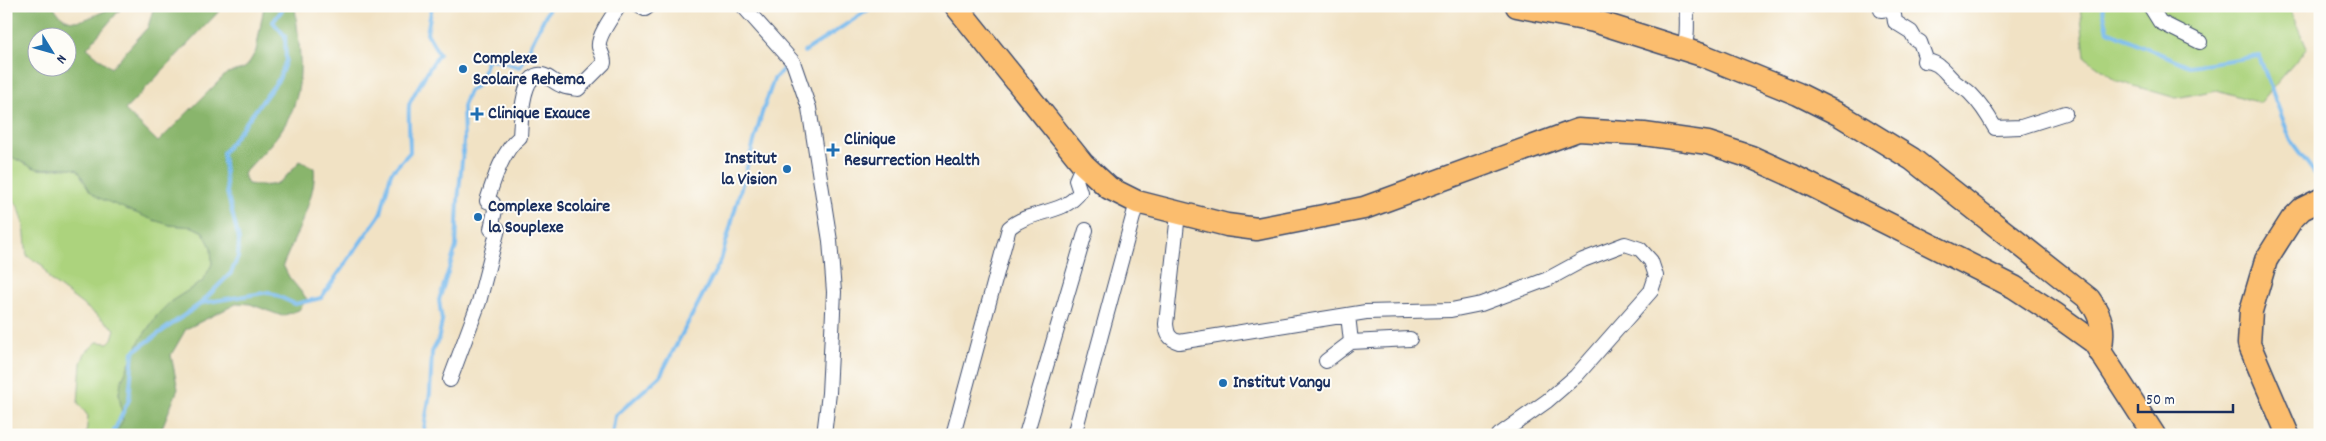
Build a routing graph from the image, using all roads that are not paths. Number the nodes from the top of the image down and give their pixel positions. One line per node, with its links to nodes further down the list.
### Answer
1 (619, 6): 23 (street)
2 (639, 6): 3 (street)
3 (649, 6)
4 (743, 6): 24 (street)
5 (956, 6): 13 (highway)
6 (1517, 6): 11 (highway)
7 (1690, 6): 11 (street)
8 (1881, 6): 12 (street)
9 (2150, 6): 10 (street)
10 (2200, 42)
11 (1683, 49): 21 (highway)
12 (2065, 113)
13 (1083, 164): 15 (highway); 25 (street)
14 (2320, 200): 30 (highway)
15 (1136, 202): 16 (highway); 27 (street)
16 (1178, 214): 18 (street); 21 (highway)
17 (1086, 230): 26 (street)
18 (1348, 315): 20 (street); 28 (street)
19 (1410, 339): 20 (street)
20 (1351, 342): 22 (street)
21 (2100, 352): 29 (highway)
22 (1326, 361)
23 (450, 380)
24 (824, 435)
25 (953, 435)
26 (1026, 435)
27 (1074, 435)
28 (1499, 435)
29 (2154, 435)
30 (2288, 435)

